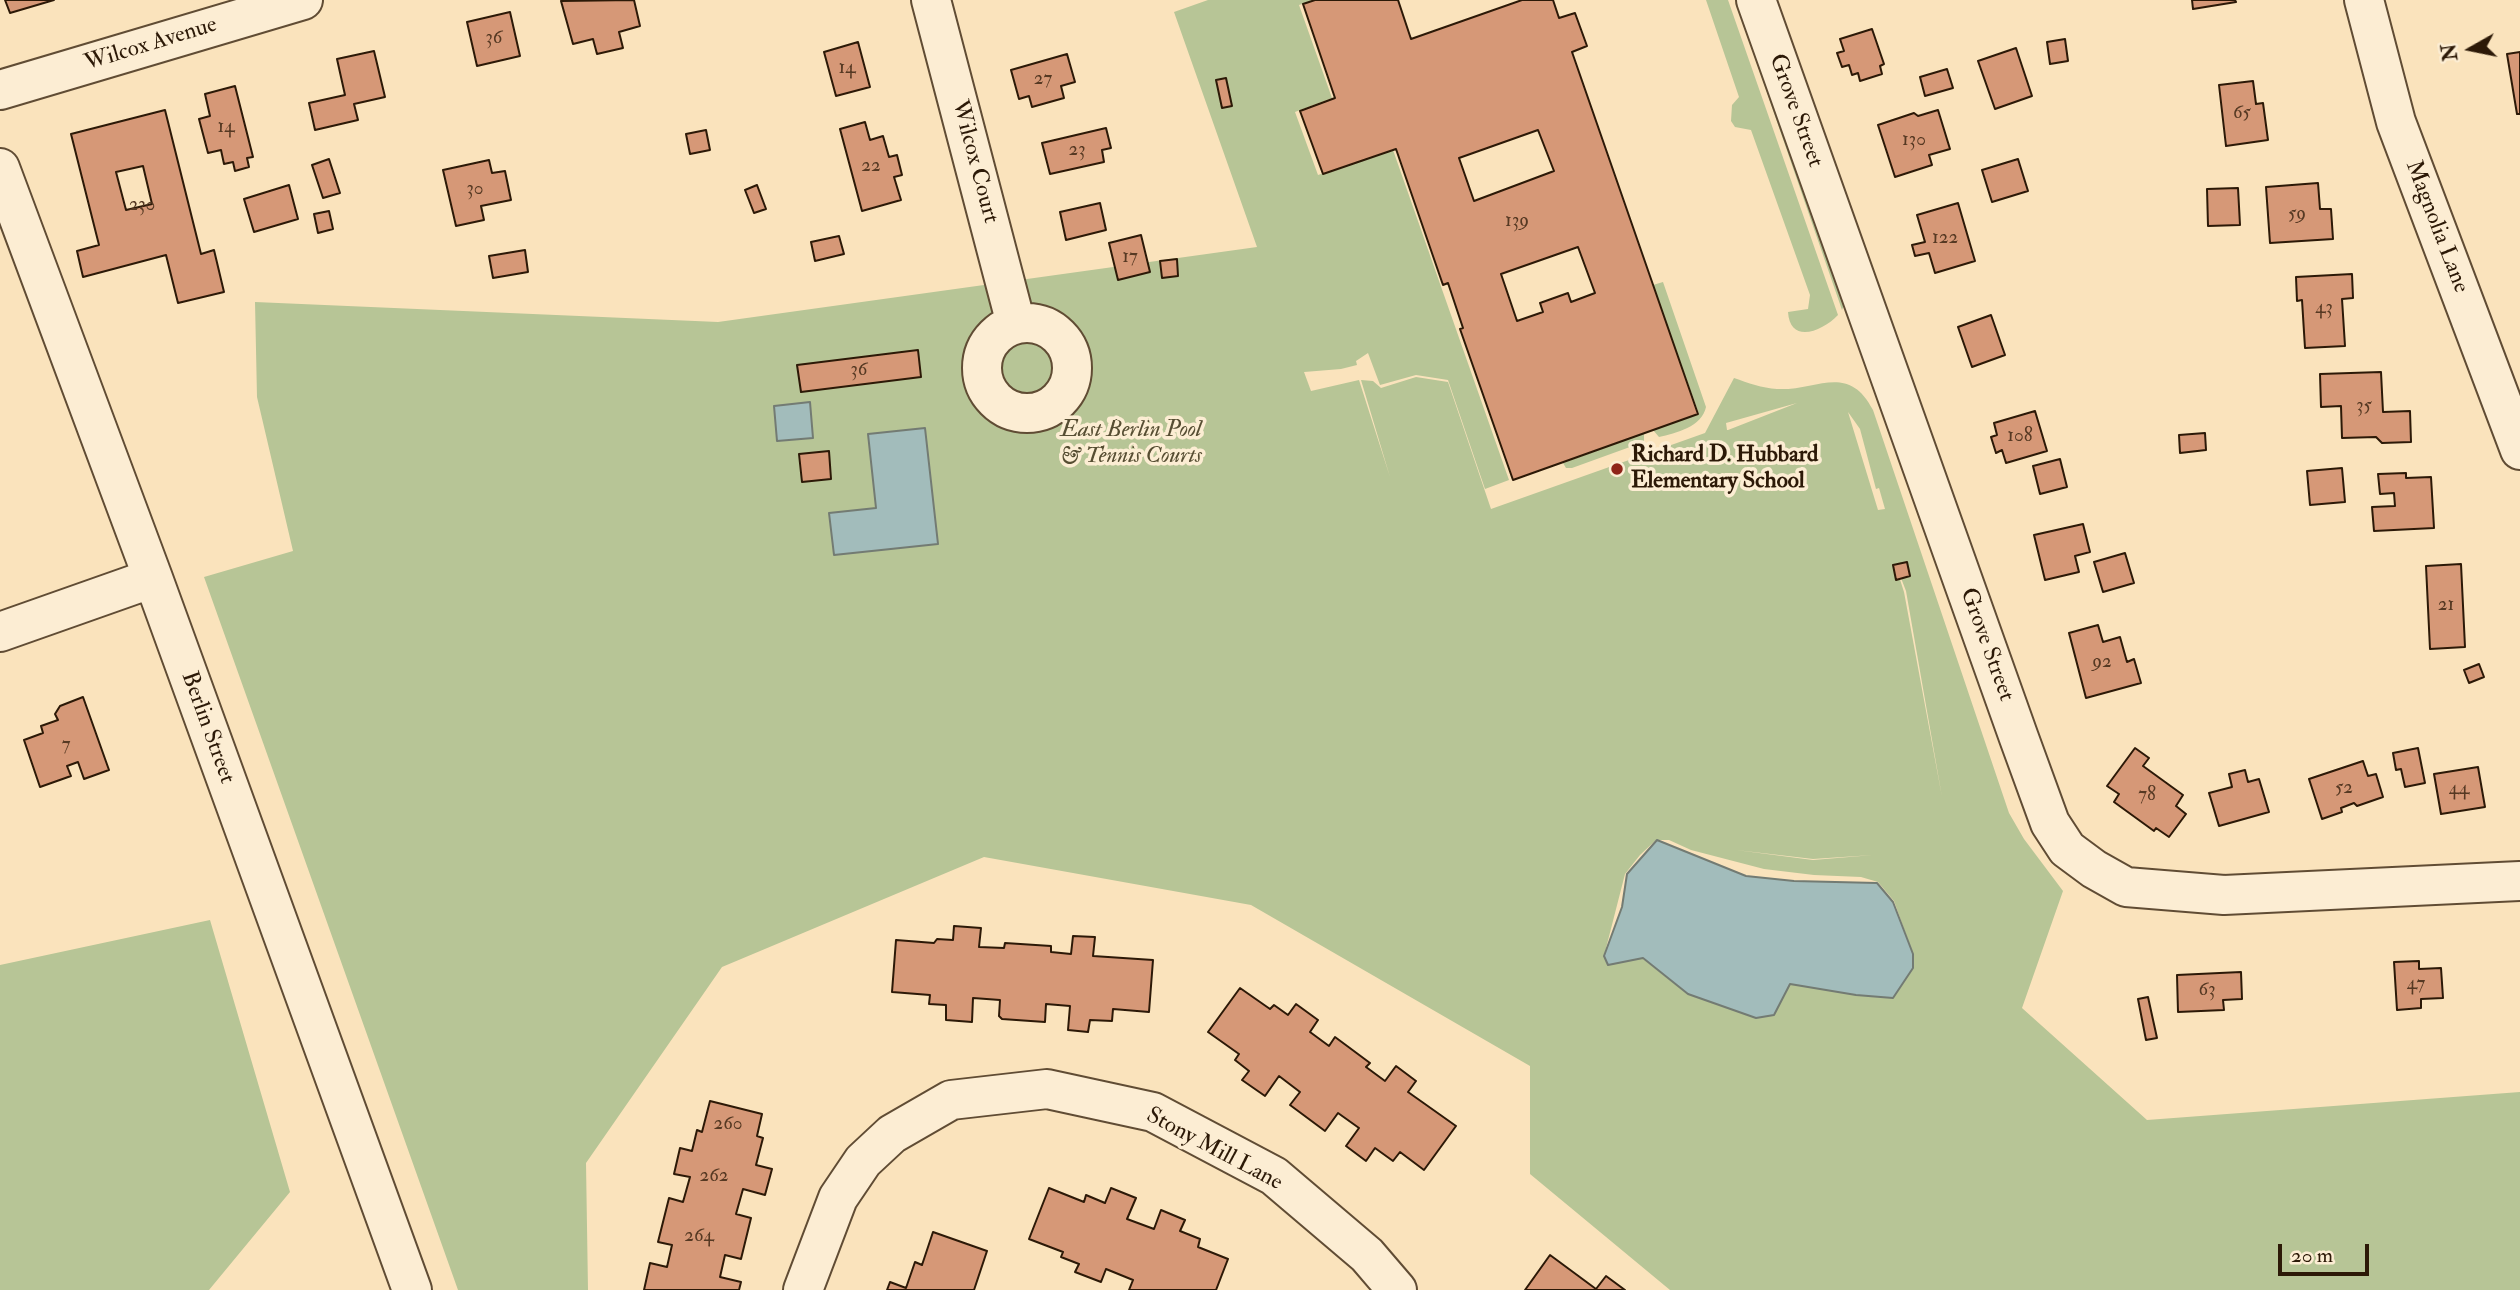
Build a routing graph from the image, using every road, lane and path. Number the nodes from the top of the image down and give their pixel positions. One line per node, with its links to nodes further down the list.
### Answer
1 (303, 0): 5 (street, Wilcox Avenue)
2 (931, 0): 7 (street, Wilcox Court)
3 (1756, 0): 11 (street, Grove Street)
4 (2364, 0): 8 (street, Magnolia Lane)
5 (0, 90)
6 (0, 168): 9 (street, Berlin Street)
7 (1016, 324)
8 (2520, 450)
9 (153, 578): 10 (street); 12 (street, Berlin Street)
10 (0, 632)
11 (2520, 881)
12 (412, 1290)
13 (803, 1290): 14 (street, Stony Mill Lane)
14 (1397, 1290)

